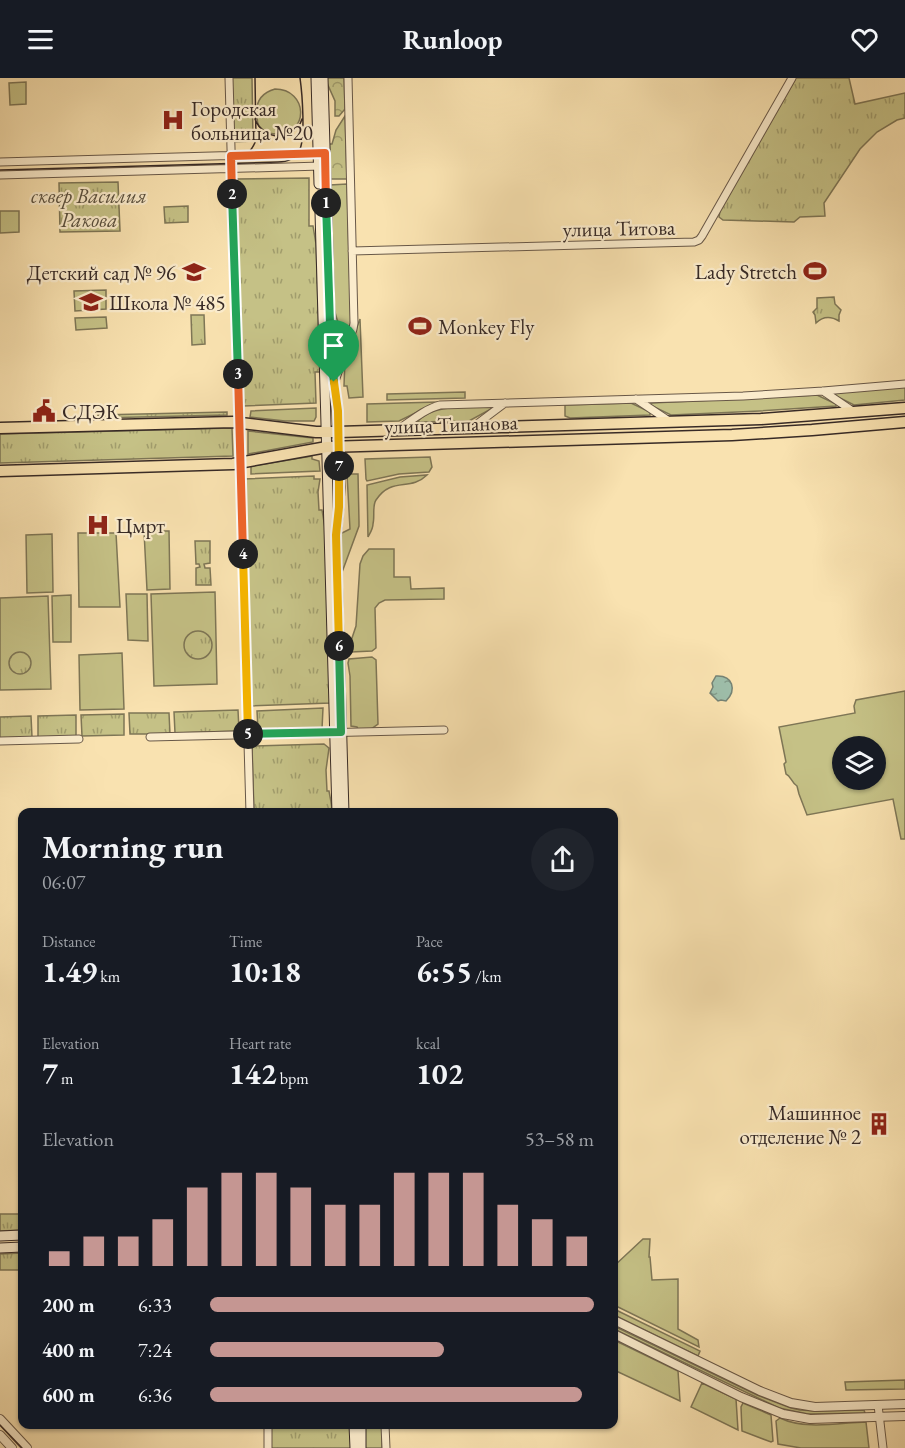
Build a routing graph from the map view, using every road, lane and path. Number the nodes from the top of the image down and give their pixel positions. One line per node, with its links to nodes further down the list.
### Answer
1 (229, 78): 7 (street)
2 (316, 78): 6 (main road)
3 (322, 78): 6 (main road)
4 (348, 78): 12 (street)
5 (792, 78): 12 (street, улица Титова)
6 (322, 153): 7 (street); 9 (main road)
7 (231, 156): 8 (street); 10 (street)
8 (0, 162)
9 (322, 166): 10 (street); 13 (main road); 26 (main road)
10 (232, 168): 11 (street); 21 (street)
11 (0, 175)
12 (352, 251): 13 (street)
13 (334, 382): 27 (main road)
14 (905, 384): 15 (street)
15 (822, 391): 16 (street); 19 (street)
16 (636, 399): 17 (street); 22 (street)
17 (505, 403): 24 (street); 25 (street)
18 (905, 408): 19 (main road, улица Типанова)
19 (854, 412): 22 (main road, улица Типанова)
20 (905, 422): 29 (main road, улица Типанова)
21 (240, 423): 23 (main road, улица Типанова); 26 (main road, улица Типанова); 30 (street)
22 (671, 423): 24 (main road, улица Типанова)
23 (0, 428)
24 (472, 428): 25 (main road, улица Типанова)
25 (398, 430): 27 (main road, улица Типанова)
26 (326, 432): 27 (main road, улица Типанова); 28 (main road)
27 (338, 432): 29 (main road)
28 (327, 447): 29 (main road, улица Типанова); 30 (main road, улица Типанова); 33 (main road)
29 (338, 447): 33 (main road)
30 (241, 463): 31 (main road, улица Типанова); 34 (street)
31 (0, 471)
32 (444, 730): 33 (street)
33 (338, 732): 34 (street); 39 (main road); 40 (main road)
34 (248, 735): 35 (street); 38 (street)
35 (150, 737)
36 (79, 739): 37 (street)
37 (0, 741)
38 (250, 808)
39 (337, 808)
40 (344, 808)
41 (18, 1235): 42 (main road)
42 (0, 1236)
43 (18, 1247): 44 (main road)
44 (0, 1248)
45 (618, 1322): 48 (street)
46 (618, 1336): 50 (street)
47 (905, 1404): 48 (street)
48 (878, 1405): 50 (street)
49 (905, 1416): 50 (street)
50 (878, 1417): 63 (street)
51 (0, 1419): 58 (street)
52 (268, 1429): 59 (street)
53 (354, 1429): 60 (main road)
54 (361, 1429): 61 (main road)
55 (385, 1429): 62 (street)
56 (0, 1435): 57 (street)
57 (12, 1448)
58 (27, 1448)
59 (268, 1448)
60 (355, 1448)
61 (361, 1448)
62 (386, 1448)
63 (883, 1448)

